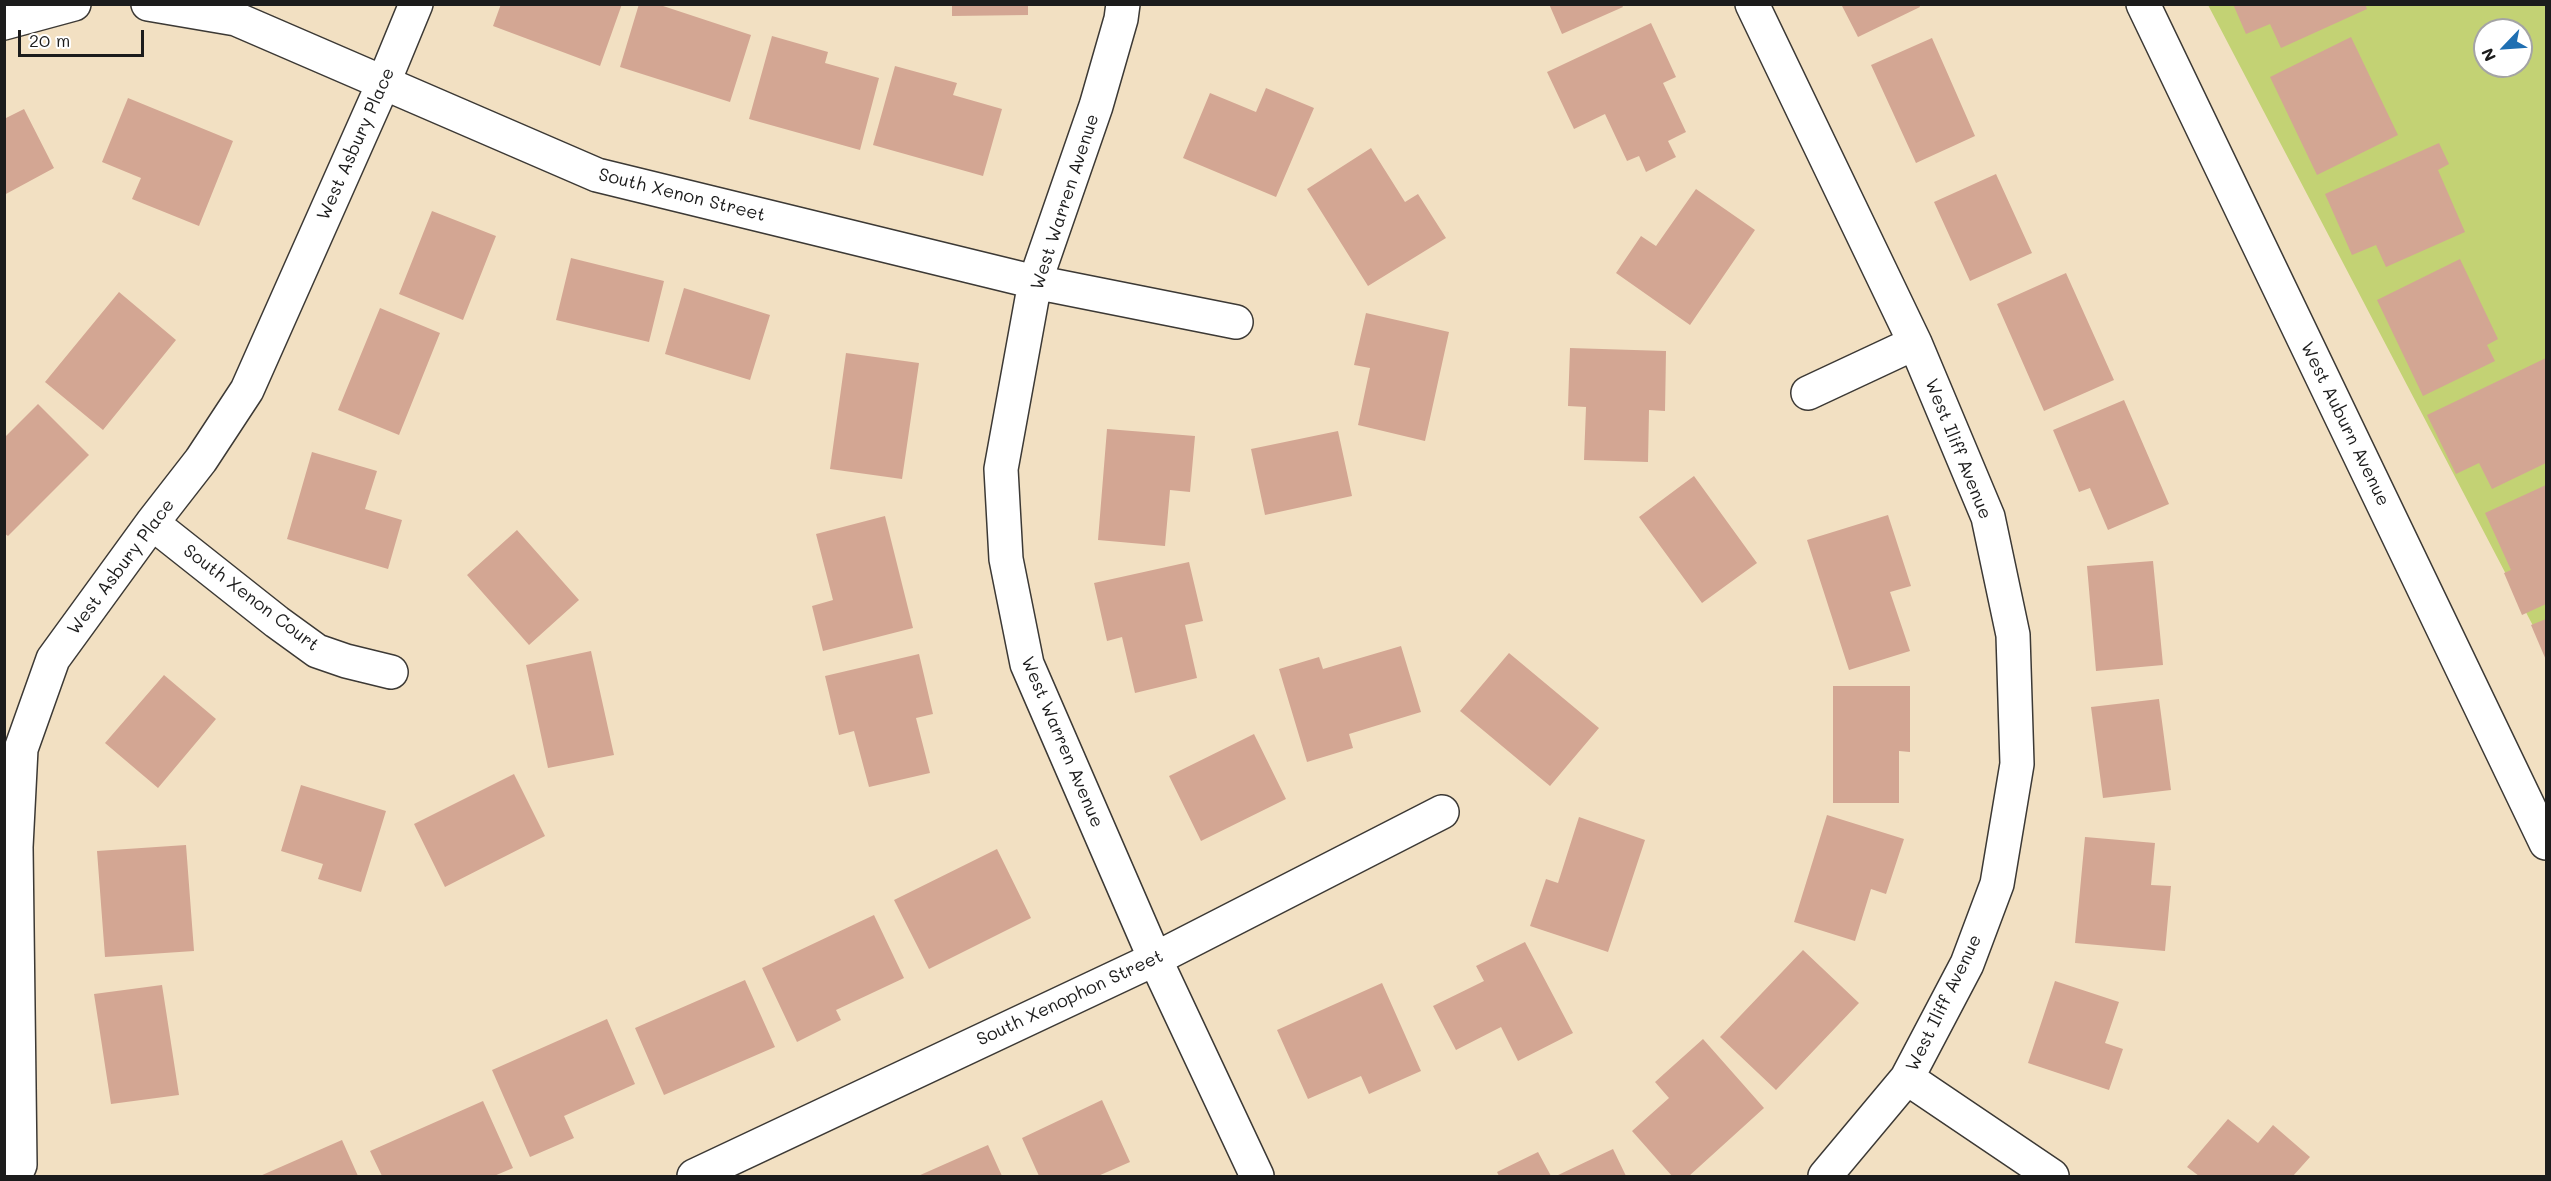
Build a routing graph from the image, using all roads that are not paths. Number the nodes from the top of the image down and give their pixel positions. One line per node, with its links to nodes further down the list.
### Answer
1 (74, 4): 7 (street)
2 (148, 4): 8 (street, South Xenon Street)
3 (416, 4): 8 (street, West Asbury Place)
4 (1123, 4): 9 (street, West Warren Avenue)
5 (1752, 4): 11 (street, West Iliff Avenue)
6 (2143, 4): 16 (street, West Auburn Avenue)
7 (4, 23)
8 (383, 84): 9 (street, South Xenon Street); 13 (street, West Asbury Place)
9 (1035, 282): 10 (street, South Xenon Street); 17 (street, West Warren Avenue)
10 (1236, 322)
11 (1915, 342): 12 (street); 18 (street, West Iliff Avenue)
12 (1808, 393)
13 (152, 523): 14 (street, South Xenon Court); 19 (street, West Asbury Place)
14 (391, 672)
15 (1442, 812): 17 (street, South Xenophon Street)
16 (2547, 843)
17 (1155, 959): 20 (street, South Xenophon Street); 21 (street, West Warren Avenue)
18 (1907, 1078): 22 (street); 23 (street, West Iliff Avenue)
19 (15, 1176)
20 (694, 1176)
21 (1257, 1176)
22 (1825, 1176)
23 (2052, 1176)

